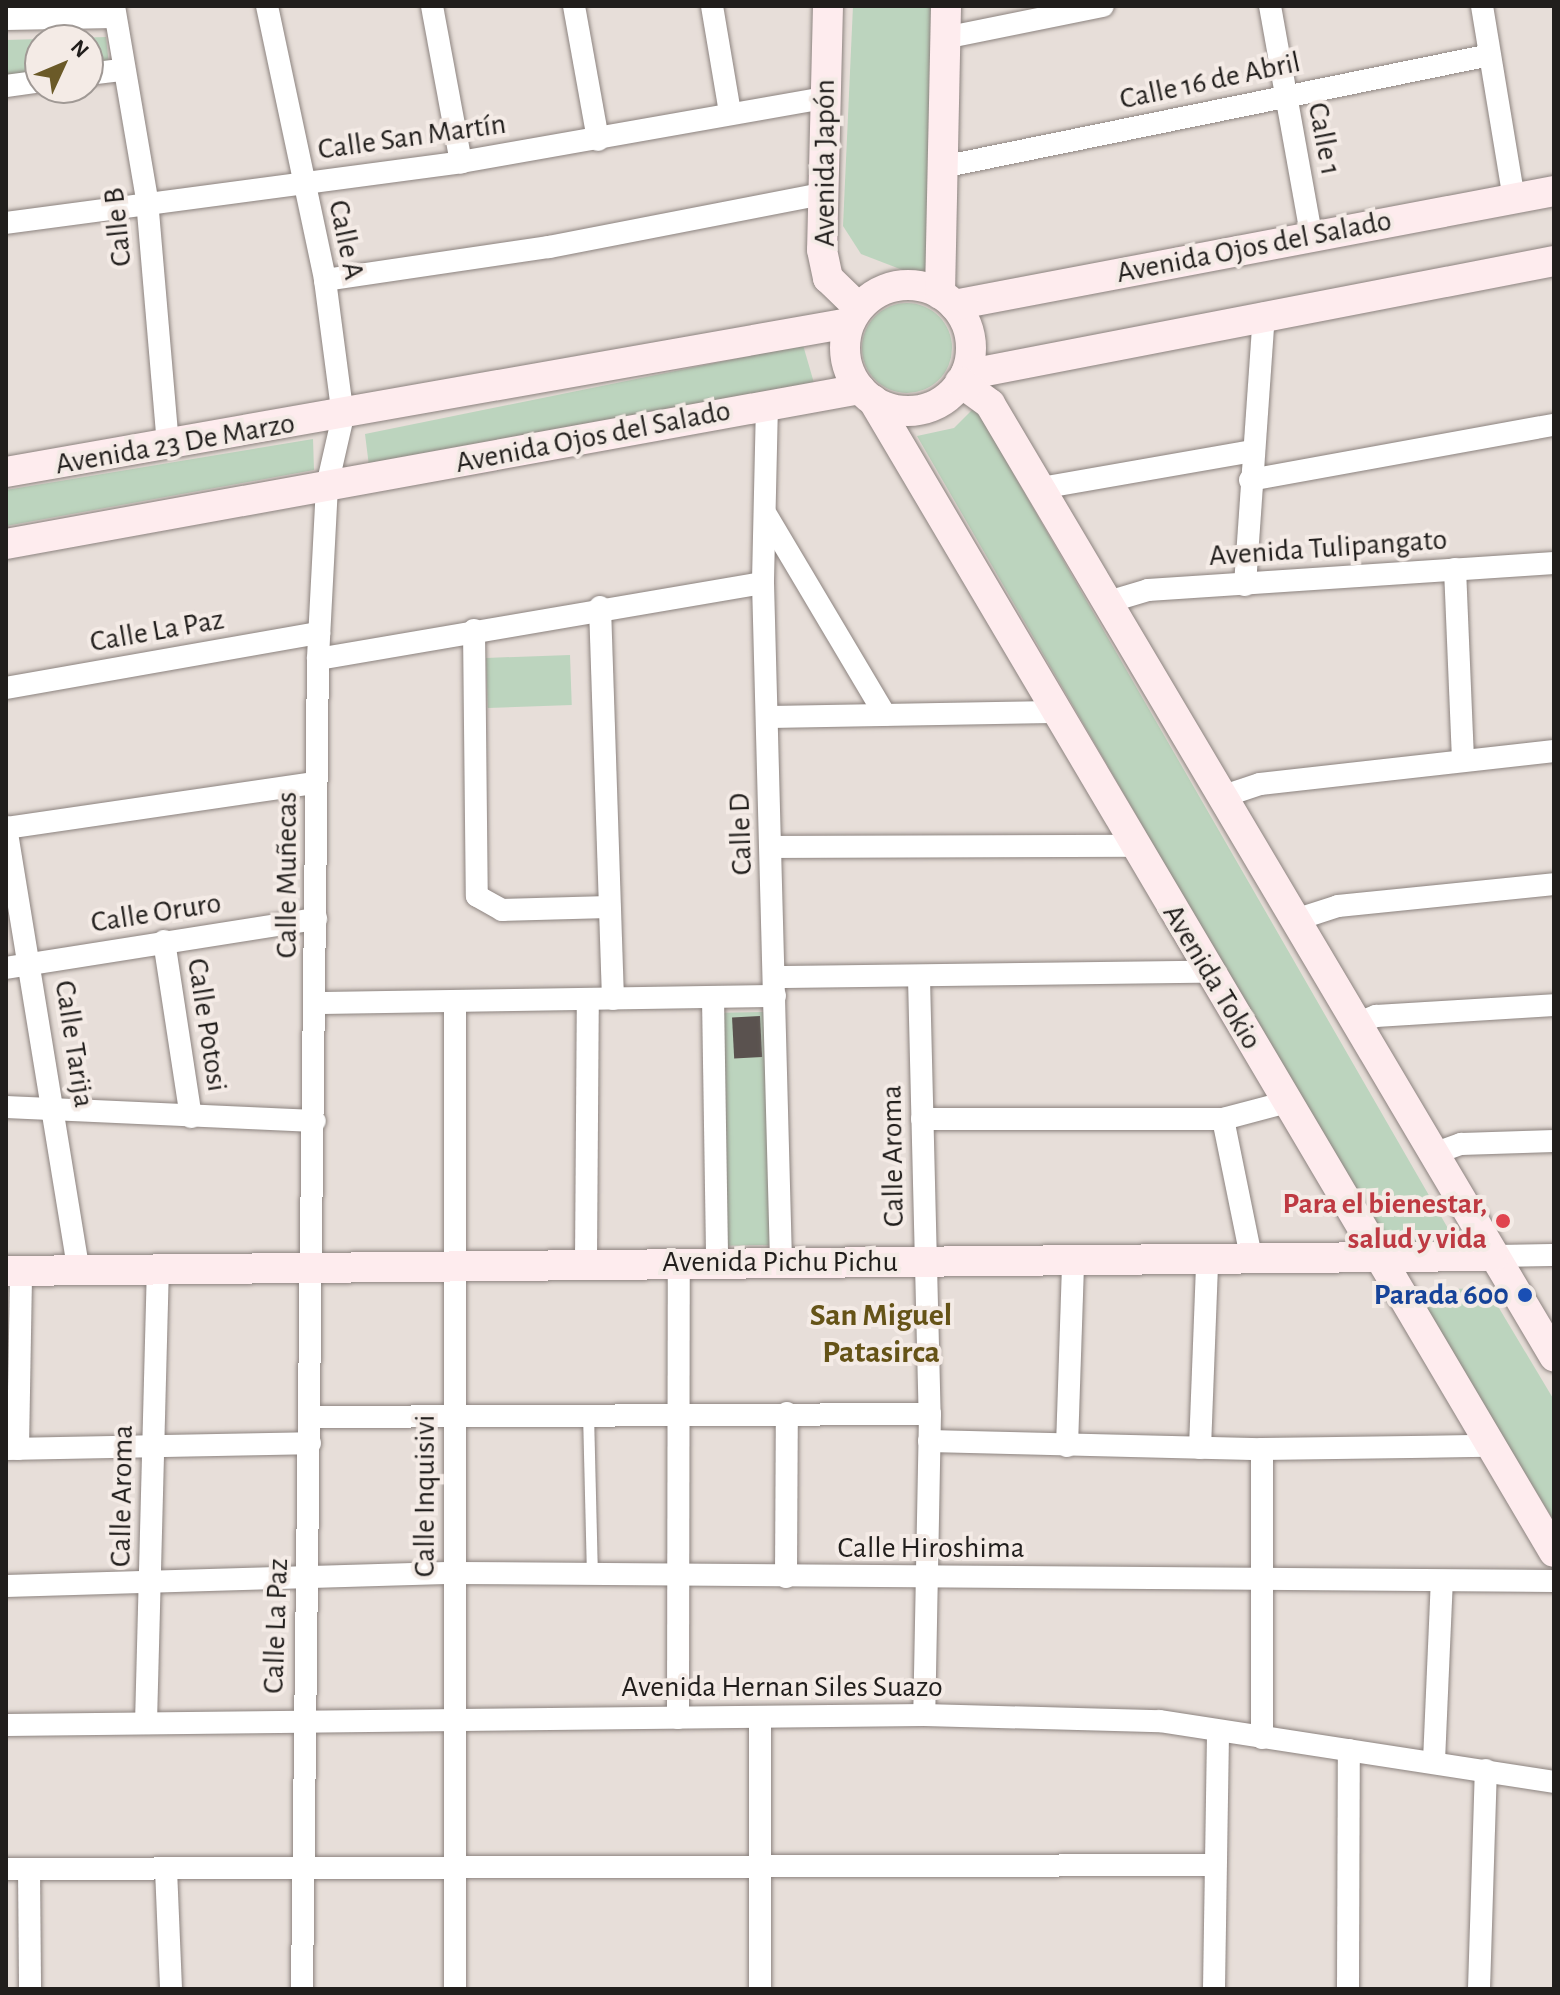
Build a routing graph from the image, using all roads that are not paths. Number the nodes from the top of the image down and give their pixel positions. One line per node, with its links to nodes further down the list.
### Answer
1 (267, 6): 22 (street, Calle A)
2 (432, 6): 20 (street)
3 (574, 6): 19 (street)
4 (712, 6): 18 (street)
5 (828, 6): 17 (street, Avenida Japón)
6 (946, 6): 12 (street)
7 (1270, 6): 16 (street, Calle 1)
8 (1482, 6): 13 (street)
9 (1092, 7): 12 (street)
10 (115, 11): 11 (street); 14 (street, Calle B)
11 (6, 19)
12 (944, 38): 21 (street)
13 (1490, 55): 16 (street, Calle 16 de Abril); 25 (street)
14 (123, 70): 15 (street); 26 (street, Calle B)
15 (104, 72)
16 (1285, 97): 21 (street, Calle 16 de Abril); 28 (street, Calle 1)
17 (824, 98): 18 (street, Calle San Martín); 24 (street, Avenida Japón)
18 (730, 112): 19 (street, Calle San Martín)
19 (598, 140): 20 (street, Calle San Martín)
20 (461, 162): 22 (street, Calle San Martín)
21 (942, 167): 31 (street)
22 (303, 182): 26 (street, Calle San Martín); 30 (street, Calle A)
23 (1554, 191): 25 (street, Avenida Ojos del Salado)
24 (822, 194): 30 (street); 33 (street, Avenida Japón)
25 (1514, 199): 28 (street, Avenida Ojos del Salado)
26 (147, 200): 27 (street, Calle San Martín); 39 (street, Calle B)
27 (6, 223)
28 (1311, 235): 31 (street, Avenida Ojos del Salado)
29 (1554, 261): 32 (street)
30 (325, 280): 37 (street, Calle A)
31 (947, 300): 33 (street); 34 (street)
32 (1264, 314): 34 (street); 40 (street)
33 (854, 315): 35 (street); 37 (street)
34 (962, 378): 35 (street); 44 (street)
35 (866, 394): 36 (street, Avenida Ojos del Salado); 57 (street, Avenida Tokio)
36 (767, 404): 43 (street, Avenida Ojos del Salado); 45 (street, Calle D)
37 (343, 416): 39 (street, Avenida 23 De Marzo); 43 (street, Calle A)
38 (1554, 425): 42 (street)
39 (168, 444): 41 (street, Avenida 23 De Marzo)
40 (1252, 451): 42 (street); 44 (street)
41 (6, 472)
42 (1250, 480): 50 (street)
43 (327, 486): 46 (street); 54 (street, Calle Muñecas)
44 (1041, 488): 51 (street)
45 (767, 516): 49 (street, Calle D); 58 (street)
46 (6, 544)
47 (1554, 563): 48 (street, Avenida Tulipangato)
48 (1455, 569): 50 (street, Avenida Tulipangato); 61 (street)
49 (763, 583): 52 (street); 59 (street, Calle D)
50 (1245, 585): 51 (street, Avenida Tulipangato)
51 (1108, 602): 63 (street)
52 (600, 607): 53 (street); 68 (street)
53 (474, 630): 55 (street); 68 (street)
54 (319, 633): 55 (street, Calle Muñecas); 56 (street, Calle La Paz)
55 (318, 659): 62 (street, Calle Muñecas)
56 (6, 688)
57 (1055, 712): 58 (street); 65 (street, Avenida Tokio)
58 (885, 715): 59 (street)
59 (767, 717): 66 (street, Calle D)
60 (1554, 751): 61 (street)
61 (1463, 760): 63 (street)
62 (316, 783): 64 (street); 69 (street, Calle Muñecas)
63 (1221, 797): 70 (street)
64 (6, 828): 72 (street, Calle Tarija)
65 (1134, 846): 66 (street); 74 (street, Avenida Tokio)
66 (772, 847): 76 (street, Calle D)
67 (1554, 884): 70 (street)
68 (607, 907): 78 (street)
69 (316, 919): 71 (street, Calle Oruro); 81 (street, Calle Muñecas)
70 (1295, 920): 83 (street)
71 (164, 941): 72 (street, Calle Oruro); 87 (street, Calle Potosi)
72 (32, 964): 73 (street, Calle Oruro); 86 (street, Calle Tarija)
73 (6, 968)
74 (1207, 972): 75 (street); 84 (street, Avenida Tokio)
75 (919, 978): 76 (street); 88 (street, Calle Aroma)
76 (775, 986): 77 (street); 97 (street, Calle D)
77 (713, 998): 78 (street); 100 (street)
78 (613, 999): 79 (street)
79 (588, 1001): 80 (street); 96 (street)
80 (455, 1002): 81 (street); 105 (street, Calle Inquisivi)
81 (317, 1003): 90 (street, Calle Muñecas)
82 (1554, 1005): 83 (street)
83 (1356, 1024): 92 (street)
84 (1287, 1102): 89 (street); 95 (street, Avenida Tokio)
85 (6, 1107): 86 (street)
86 (54, 1107): 87 (street); 108 (street, Calle Tarija)
87 (191, 1117): 90 (street)
88 (922, 1119): 89 (street); 101 (street, Calle Aroma)
89 (1223, 1119): 98 (street)
90 (315, 1121): 104 (street, Calle Muñecas)
91 (1554, 1141): 92 (street)
92 (1433, 1154): 94 (street)
93 (1554, 1255): 94 (street, Avenida Pichu Pichu)
94 (1494, 1256): 95 (street, Avenida Pichu Pichu); 109 (street)
95 (1380, 1258): 98 (street, Avenida Pichu Pichu); 120 (street, Avenida Tokio)
96 (586, 1261): 99 (street, Avenida Pichu Pichu); 105 (street, Avenida Pichu Pichu)
97 (781, 1261): 100 (street, Avenida Pichu Pichu); 101 (street, Avenida Pichu Pichu)
98 (1252, 1261): 102 (street, Avenida Pichu Pichu)
99 (679, 1262): 100 (street, Avenida Pichu Pichu); 111 (street)
100 (717, 1262)
101 (926, 1262): 103 (street, Avenida Pichu Pichu); 113 (street, Calle Aroma)
102 (1207, 1262): 103 (street, Avenida Pichu Pichu); 121 (street)
103 (1073, 1263): 119 (street)
104 (316, 1264): 105 (street, Avenida Pichu Pichu); 106 (street, Avenida Pichu Pichu); 115 (street, Calle La Paz)
105 (453, 1264): 114 (street, Calle Inquisivi)
106 (158, 1269): 108 (street, Avenida Pichu Pichu); 118 (street, Calle Aroma)
107 (14, 1271): 108 (street, Avenida Pichu Pichu); 122 (street)
108 (79, 1271)
109 (1554, 1356)
110 (588, 1412): 111 (street); 114 (street); 126 (lane)
111 (677, 1412): 112 (street); 130 (street)
112 (787, 1413): 113 (street); 127 (street)
113 (930, 1414): 116 (street, Calle Aroma)
114 (454, 1416): 115 (street); 125 (street, Calle Inquisivi)
115 (310, 1417): 117 (street, Calle La Paz)
116 (929, 1441): 119 (street); 128 (street, Calle Aroma)
117 (310, 1443): 118 (street); 131 (street, Calle La Paz)
118 (153, 1444): 122 (street); 134 (street, Calle Aroma)
119 (1067, 1446): 121 (street)
120 (1487, 1446): 123 (street); 124 (street, Avenida Tokio)
121 (1200, 1448): 123 (street)
122 (12, 1449)
123 (1262, 1449): 129 (street)
124 (1554, 1552)
125 (455, 1573): 126 (street, Calle Hiroshima); 131 (street, Calle Hiroshima); 137 (street, Calle Inquisivi)
126 (592, 1577): 130 (street, Calle Hiroshima)
127 (786, 1577): 128 (street, Calle Hiroshima); 130 (street, Calle Hiroshima)
128 (925, 1578): 129 (street, Calle Hiroshima); 136 (street, Calle Aroma)
129 (1262, 1578): 132 (street, Calle Hiroshima); 144 (street)
130 (674, 1579): 138 (street)
131 (307, 1580): 134 (street, Calle Hiroshima); 140 (street, Calle La Paz)
132 (1442, 1581): 133 (street, Calle Hiroshima); 146 (street)
133 (1554, 1581)
134 (151, 1583): 135 (street, Calle Hiroshima); 141 (street, Calle Aroma)
135 (6, 1586)
136 (924, 1715): 139 (street, Avenida Hernan Siles Suazo); 143 (street, Avenida Hernan Siles Suazo)
137 (457, 1718): 138 (street, Avenida Hernan Siles Suazo); 140 (street, Avenida Hernan Siles Suazo); 155 (street, Calle Inquisivi)
138 (678, 1718): 139 (street, Avenida Hernan Siles Suazo)
139 (760, 1718): 149 (street)
140 (303, 1722): 141 (street, Avenida Hernan Siles Suazo); 151 (street, Calle La Paz)
141 (146, 1723): 142 (street, Avenida Hernan Siles Suazo)
142 (6, 1725)
143 (1218, 1732): 144 (street, Avenida Hernan Siles Suazo); 150 (street)
144 (1262, 1738): 145 (street, Avenida Hernan Siles Suazo)
145 (1349, 1750): 146 (street, Avenida Hernan Siles Suazo); 162 (street)
146 (1434, 1761): 147 (street, Avenida Hernan Siles Suazo)
147 (1486, 1770): 148 (street, Avenida Hernan Siles Suazo); 163 (street)
148 (1554, 1782)
149 (760, 1862): 150 (street); 155 (street); 160 (street)
150 (1215, 1865): 161 (street)
151 (302, 1868): 154 (street); 155 (street); 158 (street, Calle La Paz)
152 (6, 1869): 153 (street)
153 (29, 1869): 154 (street); 156 (street)
154 (166, 1869): 157 (street)
155 (457, 1871): 159 (street, Calle Inquisivi)
156 (30, 1989)
157 (171, 1989)
158 (302, 1989)
159 (455, 1989)
160 (760, 1989)
161 (1214, 1989)
162 (1348, 1989)
163 (1479, 1989)

